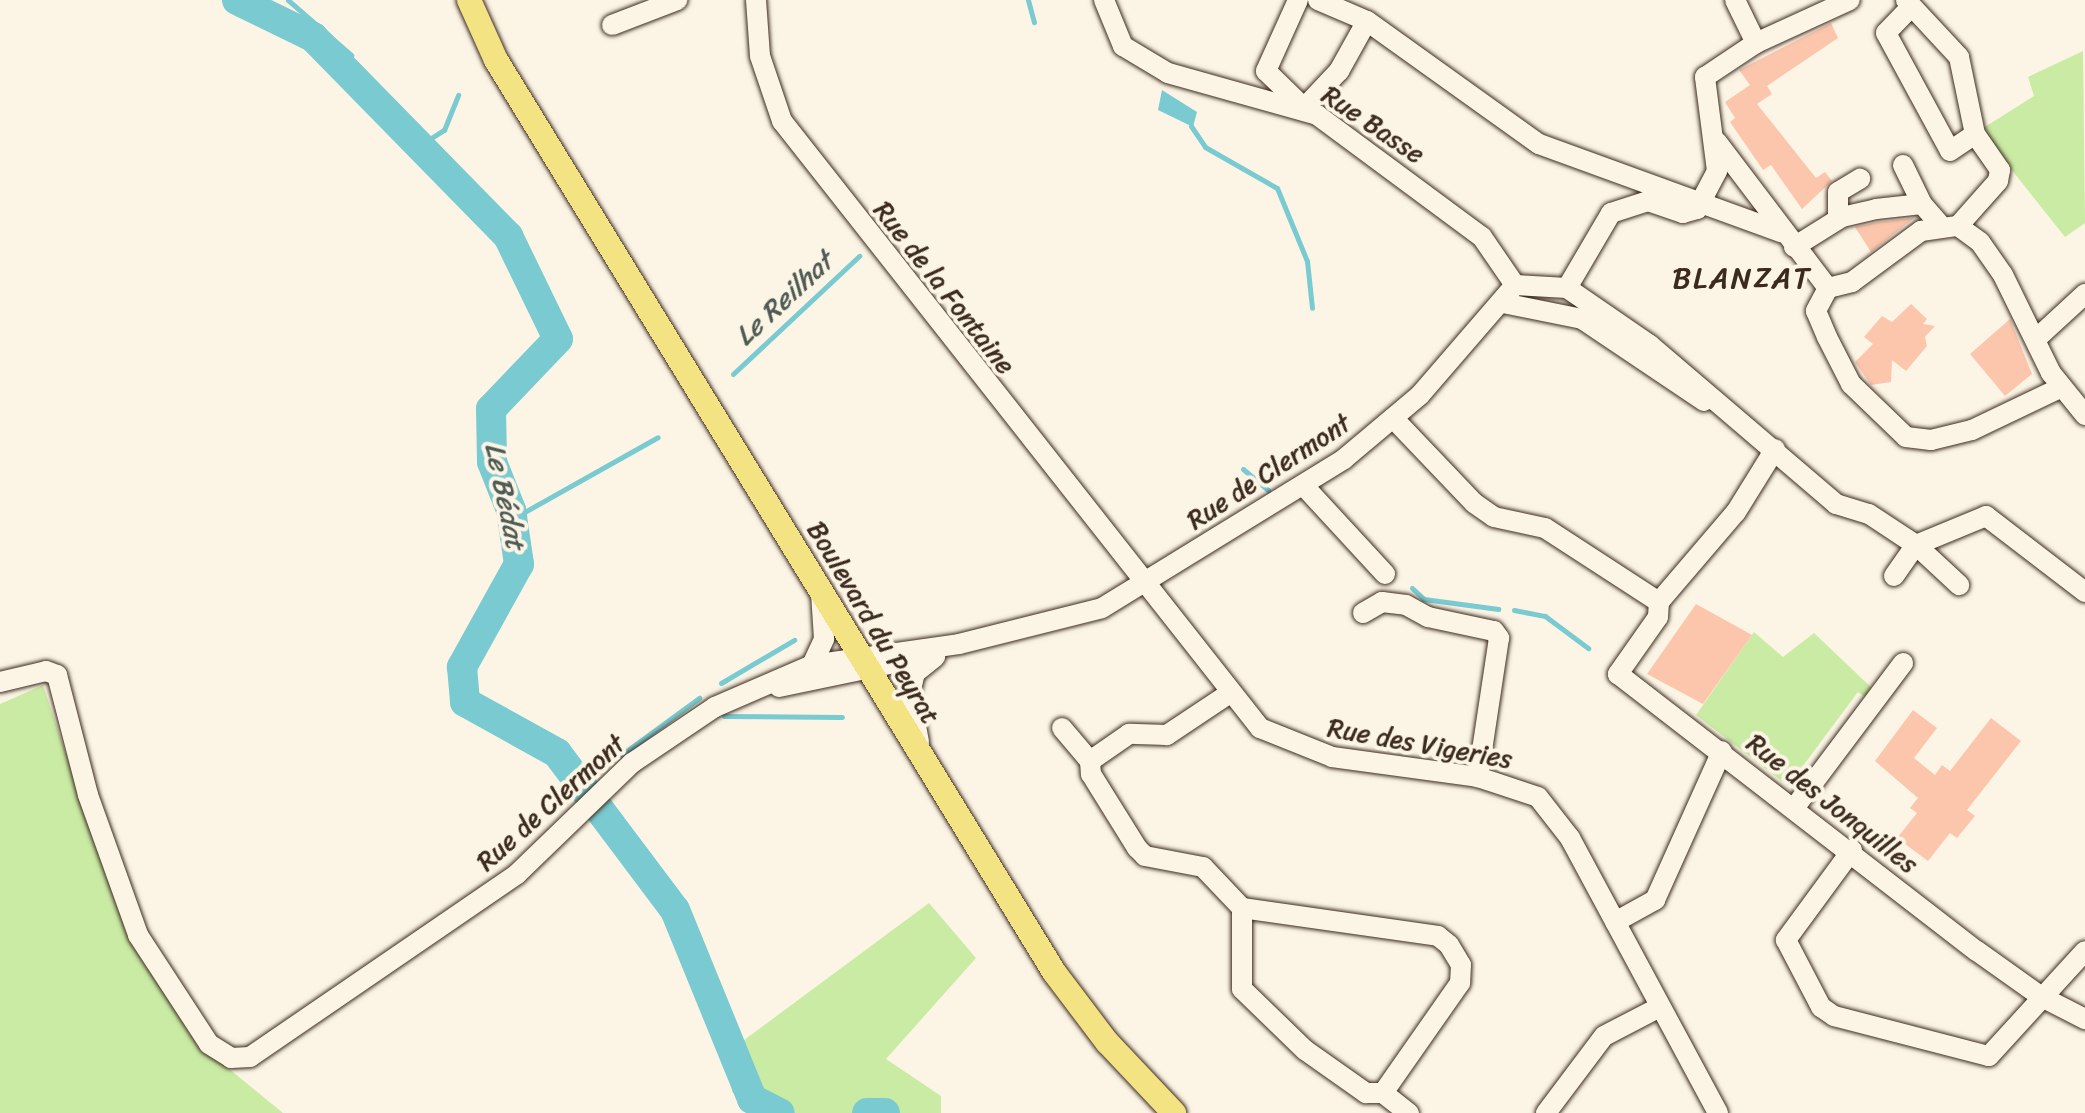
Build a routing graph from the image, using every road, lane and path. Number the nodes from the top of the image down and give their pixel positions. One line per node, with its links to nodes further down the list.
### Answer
1 (469, 0): 17 (main road, Boulevard du Peyrat)
2 (484, 0): 17 (main road, Boulevard du Peyrat)
3 (677, 0): 12 (street)
4 (756, 0): 40 (street, Rue de la Fontaine)
5 (1104, 0): 14 (street, Rue Basse)
6 (1298, 0): 14 (street)
7 (1318, 0): 11 (street)
8 (1735, 0): 13 (street)
9 (1850, 0): 13 (street)
10 (1907, 4): 15 (street); 15 (street)
11 (1357, 11): 14 (street); 20 (street)
12 (612, 25)
13 (1756, 43): 16 (street)
14 (1304, 108): 25 (street, Rue Basse)
15 (1975, 134): 23 (street)
16 (1717, 142): 20 (street); 24 (street)
17 (549, 143): 43 (main road, Boulevard du Peyrat)
18 (1903, 165): 21 (street)
19 (1860, 179): 22 (street)
20 (1703, 203): 24 (street); 26 (street)
21 (1922, 204): 22 (street); 23 (street)
22 (1838, 219): 24 (street)
23 (1949, 226): 27 (street); 30 (street)
24 (1787, 240): 27 (street)
25 (1515, 285): 26 (street); 29 (street, Rue de Clermont)
26 (1567, 288): 32 (street)
27 (1828, 288): 31 (street)
28 (2085, 294): 30 (street)
29 (1503, 303): 32 (street); 34 (street, Rue de Clermont)
30 (2036, 339): 31 (street)
31 (2060, 388): 33 (street)
32 (1715, 400): 35 (street)
33 (2085, 415)
34 (1393, 418): 36 (street, Rue de Clermont); 44 (street)
35 (1775, 449): 37 (street); 44 (street)
36 (1303, 485): 38 (street); 40 (street, Rue de Clermont)
37 (1916, 545): 39 (street); 41 (street); 42 (street)
38 (1385, 574)
39 (1894, 576)
40 (1145, 584): 46 (street, Rue de Clermont); 53 (street, Rue des Vigeries)
41 (1959, 585)
42 (2085, 592)
43 (821, 593): 48 (main road, Boulevard du Peyrat); 50 (street)
44 (1659, 602): 55 (street, Rue des Jonquilles)
45 (1363, 613): 58 (street)
46 (959, 644): 47 (street, Rue de Clermont); 48 (street, Rue de Clermont)
47 (940, 653): 48 (street, Rue de Clermont); 57 (street, Rue de Clermont)
48 (865, 662): 50 (street, Rue de Clermont); 52 (street); 57 (main road, Boulevard du Peyrat)
49 (1903, 663): 59 (street)
50 (812, 665): 52 (street, Rue de Clermont)
51 (0, 682): 52 (street, Rue de Clermont)
52 (748, 692)
53 (1230, 693): 56 (street); 58 (street, Rue des Vigeries)
54 (1062, 728): 56 (street)
55 (1722, 751): 59 (street, Rue des Jonquilles); 62 (street)
56 (1090, 761): 61 (street)
57 (924, 762): 68 (main road, Boulevard du Peyrat)
58 (1478, 777): 62 (street, Rue des Vigeries)
59 (1795, 807): 60 (street, Rue des Jonquilles)
60 (1852, 850): 64 (street, Rue des Jonquilles); 64 (street)
61 (1242, 908): 67 (street); 67 (street)
62 (1615, 922): 65 (street, Rue des Vigeries)
63 (2085, 951): 64 (street)
64 (2040, 996): 66 (street, Rue des Jonquilles)
65 (1658, 1008): 70 (street); 71 (street, Rue des Vigeries)
66 (2085, 1019)
67 (1383, 1093): 69 (street)
68 (1174, 1113)
69 (1409, 1113)
70 (1546, 1113)
71 (1718, 1113)

